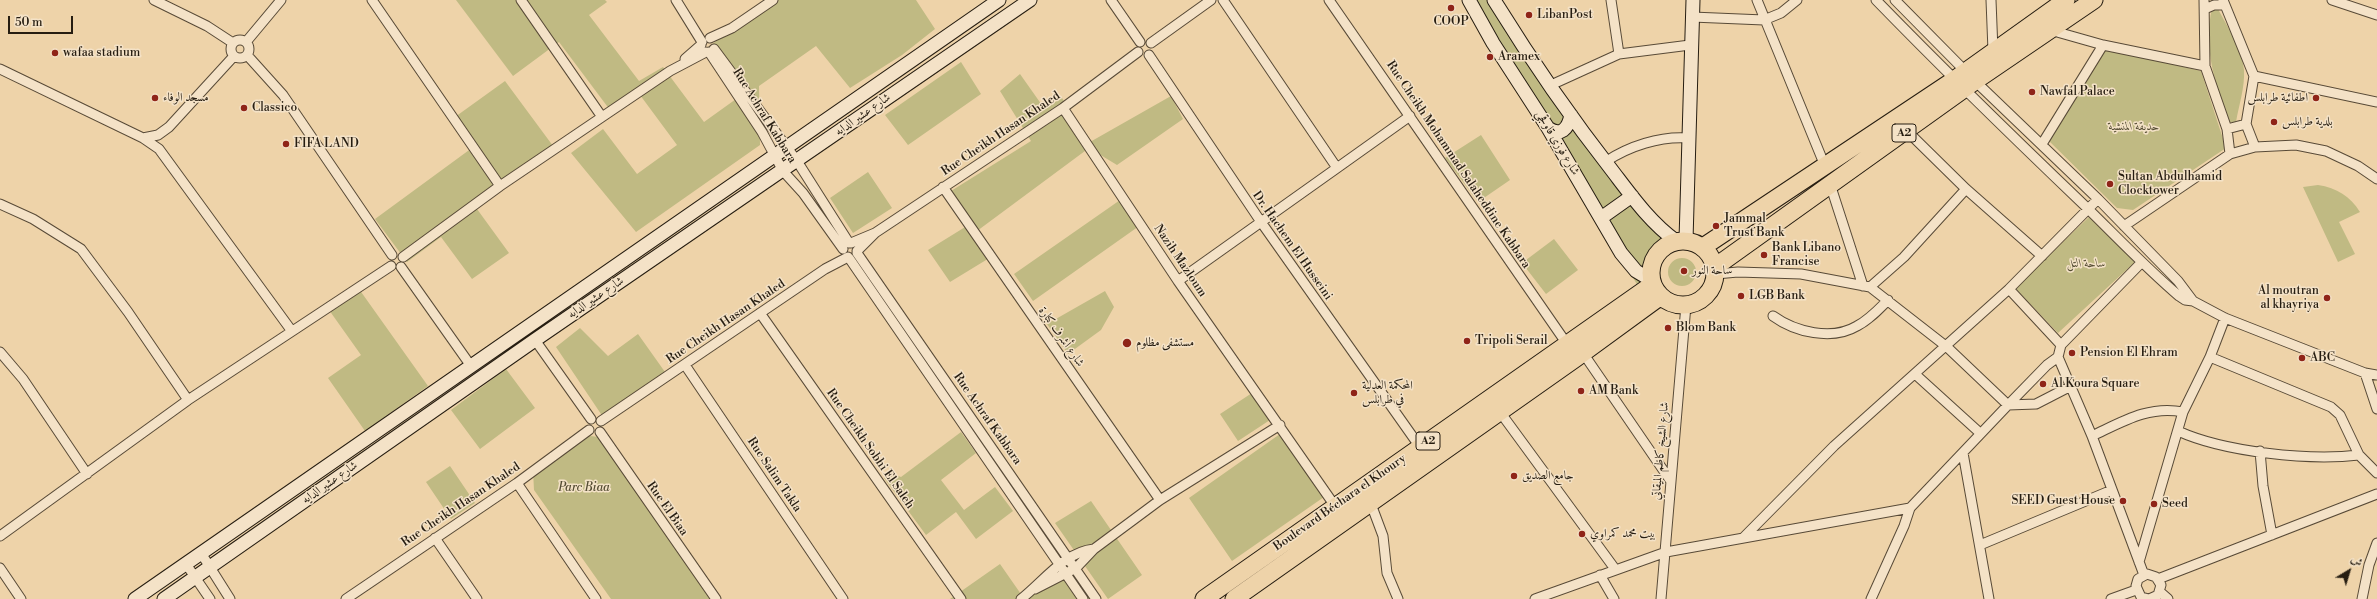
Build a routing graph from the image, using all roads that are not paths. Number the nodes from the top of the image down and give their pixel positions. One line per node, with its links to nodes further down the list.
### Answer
1 (154, 0): 33 (street)
2 (280, 0): 31 (street)
3 (372, 0): 74 (street)
4 (521, 0): 53 (street)
5 (676, 0): 35 (street, Rue Achraf Kabbara)
6 (773, 0): 35 (street)
7 (999, 0): 62 (street, شارع عشير الدايه)
8 (1030, 0): 67 (street, شارع عشير الدايه)
9 (1111, 0): 32 (street)
10 (1211, 0): 34 (street)
11 (1223, 0): 70 (street)
12 (1329, 0): 52 (street, Rue Cheikh Mohammad Salaheddine Kabbara)
13 (1468, 0): 55 (street, شارع فوزي قاوقجي)
14 (1494, 0): 48 (street)
15 (1610, 0): 40 (street)
16 (1693, 0): 28 (street)
17 (1757, 0): 29 (street)
18 (1797, 0): 29 (street)
19 (1876, 0): 47 (street)
20 (1895, 0): 47 (street)
21 (1991, 0): 38 (street)
22 (2066, 0): 38 (highway, A2)
23 (2094, 0): 30 (highway, A2)
24 (2332, 0): 27 (street)
25 (2223, 2): 26 (street); 46 (street)
26 (2205, 4): 44 (street)
27 (2377, 14)
28 (1692, 17): 29 (street); 36 (street)
29 (1764, 20): 69 (street)
30 (2050, 30): 37 (street); 47 (highway, A2)
31 (246, 42): 33 (street); 41 (street)
32 (1140, 42): 34 (street); 39 (street)
33 (233, 43): 43 (street)
34 (1151, 43): 42 (street)
35 (708, 45): 53 (street); 62 (street, Rue Achraf Kabbara); 66 (street, Rue Achraf Kabbara)
36 (1690, 45): 40 (street); 60 (street)
37 (2103, 45): 44 (street); 61 (street)
38 (1993, 51): 47 (highway, A2)
39 (1138, 52): 42 (street); 50 (street, Rue Cheikh Hasan Khaled)
40 (1618, 54): 48 (street)
41 (247, 55): 43 (street); 87 (street)
42 (1149, 55): 82 (street, Dr. Hachem El Husseini)
43 (234, 56): 58 (street)
44 (2204, 66): 56 (street)
45 (0, 69): 59 (street)
46 (2254, 76): 49 (street); 54 (street)
47 (1964, 81): 57 (highway, A2); 61 (street); 69 (highway, A2); 80 (street)
48 (1551, 85): 51 (street)
49 (2377, 102)
50 (1063, 108): 75 (street, Rue Cheikh Hasan Khaled); 94 (street, Nazih Mazloum)
51 (1571, 115): 55 (street); 68 (street)
52 (1410, 116): 70 (street); 106 (street, Rue Cheikh Mohammad Salaheddine Kabbara)
53 (602, 117): 74 (street)
54 (2246, 124): 56 (street); 63 (street)
55 (1548, 128): 81 (street, شارع فوزي قاوقجي)
56 (2227, 129): 65 (street)
57 (1907, 131): 73 (highway, A2); 76 (street)
58 (158, 135): 59 (street); 64 (street)
59 (143, 138): 64 (street)
60 (1688, 138): 68 (street); 84 (street)
61 (2042, 144): 78 (street)
62 (787, 147): 66 (street, شارع عشير الدايه); 67 (street, Rue Achraf Kabbara)
63 (2255, 147): 65 (street); 72 (street)
64 (159, 149): 104 (street)
65 (2230, 154): 83 (street)
66 (774, 156): 71 (street, Rue Achraf Kabbara); 114 (street, شارع عشير الدايه)
67 (797, 162): 71 (street, شارع عشير الدايه); 86 (street, Rue Achraf Kabbara)
68 (1606, 162): 77 (street)
69 (1825, 166): 85 (highway, A2)
70 (1337, 168): 82 (street)
71 (784, 171): 86 (street, Rue Achraf Kabbara); 105 (street, شارع عشير الدايه)
72 (2377, 179)
73 (1830, 184): 93 (highway, A2); 95 (street)
74 (500, 186): 89 (street)
75 (943, 187): 86 (street, Rue Cheikh Hasan Khaled); 142 (street, شارع أشرف كبارة)
76 (1966, 189): 88 (street); 95 (street)
77 (1632, 196): 81 (street); 84 (street)
78 (2098, 199): 80 (street); 83 (street)
79 (0, 204): 119 (street)
80 (2088, 209): 88 (street); 90 (street)
81 (1601, 218): 96 (street, شارع فوزي قاوقجي)
82 (1261, 222): 94 (street); 132 (street, Dr. Hachem El Husseini)
83 (2124, 226): 99 (street)
84 (1681, 241): 85 (highway); 96 (highway)
85 (1704, 247): 93 (highway)
86 (850, 251): 101 (street, Rue Cheikh Hasan Khaled); 155 (street, Rue Achraf Kabbara); 158 (street, Rue Achraf Kabbara)
87 (392, 254): 89 (street); 91 (street)
88 (2042, 256): 97 (street)
89 (403, 257): 92 (street)
90 (2141, 263): 99 (street); 107 (street)
91 (391, 266): 92 (street); 104 (street)
92 (402, 267): 114 (street)
93 (1715, 271): 95 (street); 100 (highway)
94 (1178, 281): 126 (street, Nazih Mazloum)
95 (1866, 286): 98 (street)
96 (1655, 287): 100 (highway); 106 (highway, Boulevard Béchara el Khoury / A2); 110 (highway, Boulevard Béchara el Khoury / A2)
97 (2009, 289): 107 (street); 108 (street)
98 (1888, 300): 102 (street); 108 (street)
99 (2193, 301): 103 (street)
100 (1686, 305): 138 (street, شارع الشيخ كاظم الميقاتي)
101 (760, 313): 113 (street, Rue Cheikh Hasan Khaled); 181 (street, Rue Cheikh Sobhi El Saleh)
102 (1773, 316)
103 (2225, 318): 112 (street); 115 (street)
104 (291, 330): 119 (street)
105 (535, 340): 124 (street); 159 (street, شارع عشير الدايه)
106 (1566, 344): 132 (highway, Boulevard Béchara el Khoury / A2)
107 (2060, 344): 111 (street)
108 (1947, 348): 116 (street); 120 (street)
109 (0, 352): 137 (street)
110 (1583, 353): 122 (highway, Boulevard Béchara el Khoury / A2); 138 (street)
111 (2058, 357): 118 (street); 120 (street)
112 (2210, 357): 123 (street); 135 (street)
113 (684, 365): 125 (street, Rue Cheikh Hasan Khaled); 180 (street, Rue Salim Takla)
114 (471, 366): 154 (street, شارع عشير الدايه)
115 (2365, 372): 117 (street); 121 (street)
116 (1915, 374): 130 (street); 148 (street)
117 (2377, 375)
118 (2069, 387): 120 (street); 131 (street)
119 (188, 400): 137 (street)
120 (2008, 405): 130 (street)
121 (2377, 409)
122 (1500, 412): 143 (highway, Boulevard Béchara el Khoury / A2); 162 (street)
123 (2183, 412): 128 (street); 131 (street)
124 (590, 419): 125 (street); 127 (street)
125 (601, 421): 129 (street)
126 (1280, 425): 142 (street); 144 (street, Nazih Mazloum)
127 (589, 430): 129 (street); 139 (street, Rue Cheikh Hasan Khaled)
128 (2178, 431): 133 (street); 156 (street)
129 (600, 432): 179 (street, Rue El Biaa)
130 (1980, 433): 134 (street)
131 (2092, 436): 140 (street)
132 (1420, 447): 144 (highway, Boulevard Béchara el Khoury / A2)
133 (2260, 451): 135 (street); 146 (street)
134 (1963, 453): 145 (street); 151 (street)
135 (2358, 455): 136 (street)
136 (2377, 473)
137 (87, 474): 147 (street)
138 (1670, 480): 153 (street, شارع الشيخ كاظم الميقاتي)
139 (517, 483): 149 (street, Rue Cheikh Hasan Khaled); 178 (street)
140 (2112, 490): 151 (street); 156 (street)
141 (2377, 494): 146 (street)
142 (1160, 500): 152 (street)
143 (1371, 504): 186 (highway, Boulevard Béchara el Khoury / A2); 187 (street)
144 (1335, 506): 185 (highway, Boulevard Béchara el Khoury / A2)
145 (1910, 508): 148 (street); 191 (street)
146 (2272, 535): 167 (street)
147 (0, 536)
148 (1744, 537): 153 (street)
149 (435, 538): 171 (street, Rue Cheikh Hasan Khaled); 177 (street)
150 (2377, 543): 196 (street)
151 (1980, 545): 192 (street)
152 (1094, 548): 155 (street); 161 (street)
153 (1666, 552): 162 (street); 190 (street, شارع الشيخ كاظم الميقاتي)
154 (201, 554): 157 (street, شارع عشير الدايه); 159 (street)
155 (1070, 559): 158 (street); 161 (street, Rue Achraf Kabbara)
156 (2139, 562): 165 (street)
157 (186, 564): 166 (street); 173 (street, شارع عشير الدايه)
158 (1060, 565): 163 (street, Rue Achraf Kabbara); 168 (street)
159 (209, 567): 166 (street, شارع عشير الدايه); 176 (street)
160 (0, 568): 172 (street)
161 (1076, 568): 163 (street); 184 (street, Rue Achraf Kabbara)
162 (1615, 569): 164 (street)
163 (1066, 574): 168 (street); 183 (street, Rue Achraf Kabbara)
164 (1600, 575): 188 (street); 189 (street)
165 (2144, 575): 167 (street); 169 (street)
166 (195, 578): 174 (street, شارع عشير الدايه); 175 (street)
167 (2158, 579): 170 (street)
168 (1035, 589): 182 (street)
169 (2136, 590): 193 (street); 194 (street)
170 (2160, 592): 194 (street); 195 (street)
171 (351, 597)
172 (21, 599)
173 (135, 599)
174 (164, 599)
175 (210, 599)
176 (230, 599)
177 (477, 599)
178 (596, 599)
179 (716, 599)
180 (843, 599)
181 (961, 599)
182 (1021, 599)
183 (1083, 599)
184 (1096, 599)
185 (1204, 599)
186 (1234, 599)
187 (1398, 599)
188 (1535, 599)
189 (1614, 599)
190 (1661, 599)
191 (1871, 599)
192 (1990, 599)
193 (2111, 599)
194 (2149, 599)
195 (2168, 599)
196 (2362, 599)

